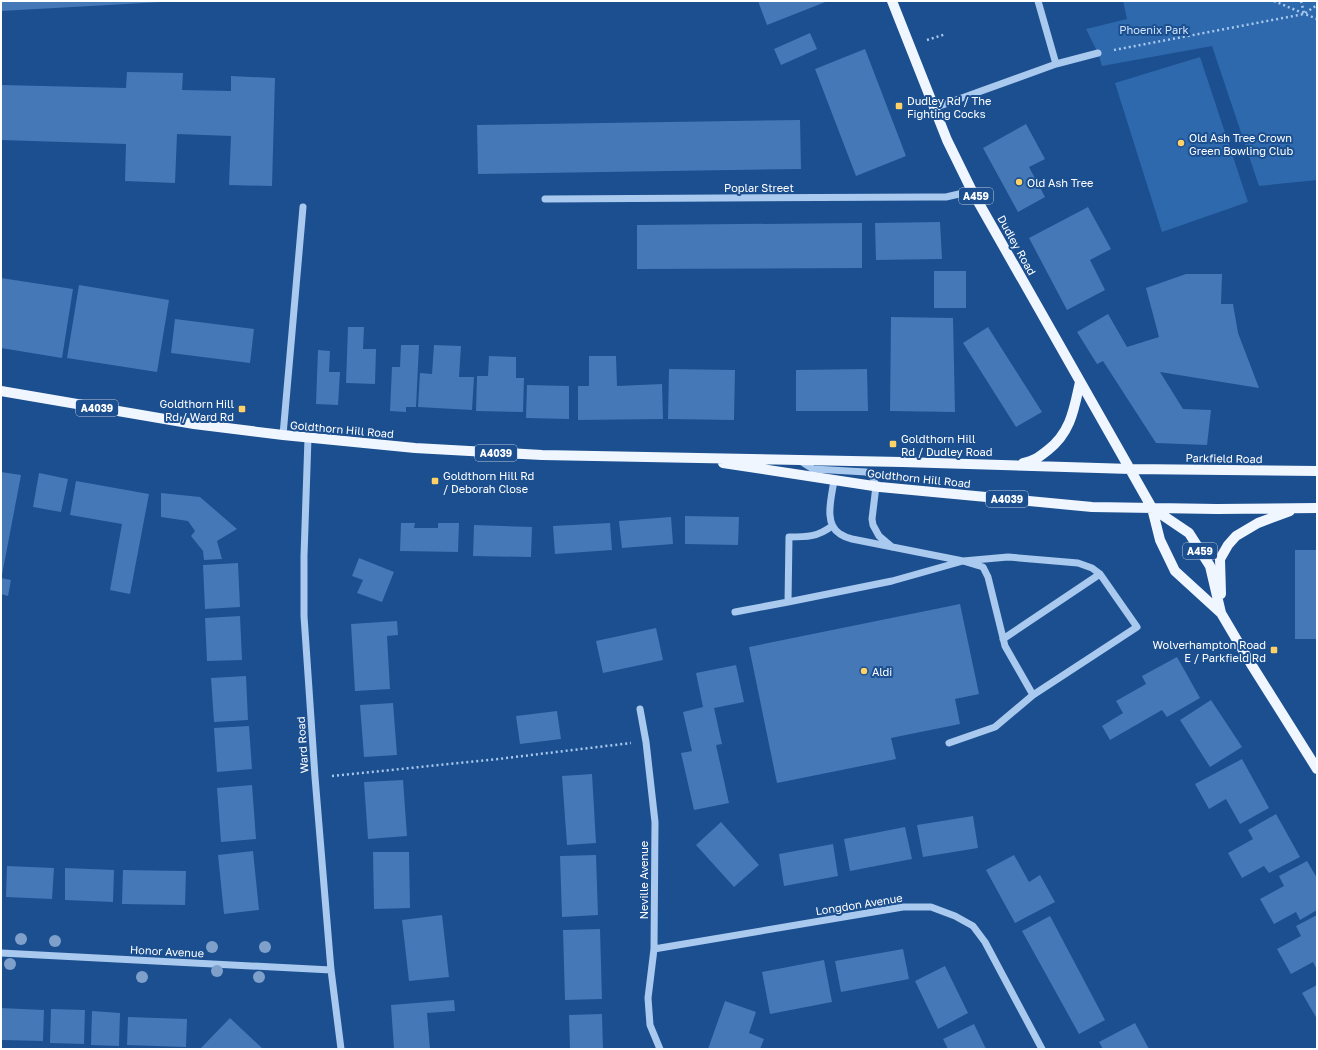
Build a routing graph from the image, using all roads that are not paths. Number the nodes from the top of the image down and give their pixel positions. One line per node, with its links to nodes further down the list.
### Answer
1 (892, 1): 5 (main road, Dudley Road / A459)
2 (1038, 1): 4 (street)
3 (1098, 53): 4 (street)
4 (1056, 64): 5 (street)
5 (934, 108): 6 (main road, Dudley Road / A459)
6 (972, 191): 7 (street, Poplar Street); 9 (main road, Dudley Road / A459)
7 (545, 199)
8 (303, 208): 11 (street)
9 (1080, 382): 15 (main road); 16 (main road, Dudley Road / A459)
10 (1, 391): 11 (main road, Goldthorn Hill Road / A4039)
11 (283, 436): 12 (main road, Goldthorn Hill Road / A4039)
12 (308, 438): 13 (main road, Goldthorn Hill Road / A4039); 37 (street, Ward Road)
13 (685, 457): 14 (main road, Goldthorn Hill Road / A4039); 18 (main road, Goldthorn Hill Road / A4039)
14 (799, 459): 15 (main road, Goldthorn Hill Road / A4039); 19 (street)
15 (1011, 465): 16 (main road, Goldthorn Hill Road / A4039)
16 (1131, 469): 17 (main road, Parkfield Road / A4039); 20 (main road, A459)
17 (1317, 471)
18 (834, 480): 19 (main road, Goldthorn Hill Road / A4039); 23 (street)
19 (876, 486): 20 (main road, Goldthorn Hill Road / A4039); 24 (street)
20 (1152, 508): 22 (main road, A4039); 29 (main road, A459); 29 (main road, A459)
21 (1317, 508): 22 (main road, A4039)
22 (1295, 509): 29 (main road)
23 (832, 526): 24 (street); 27 (street)
24 (893, 547): 25 (street)
25 (963, 561): 26 (street); 27 (street); 30 (street)
26 (1100, 574): 30 (street); 31 (street)
27 (788, 602): 28 (street)
28 (735, 612)
29 (1221, 613): 34 (main road, A459)
30 (1003, 640): 31 (street)
31 (1032, 695): 33 (street)
32 (640, 709): 35 (street, Neville Avenue)
33 (949, 743)
34 (1317, 769)
35 (654, 949): 39 (street, Neville Avenue); 40 (street, Longdon Avenue)
36 (1, 953): 37 (street, Honor Avenue)
37 (331, 970): 38 (street, Ward Road)
38 (341, 1049)
39 (660, 1049)
40 (1042, 1049)

